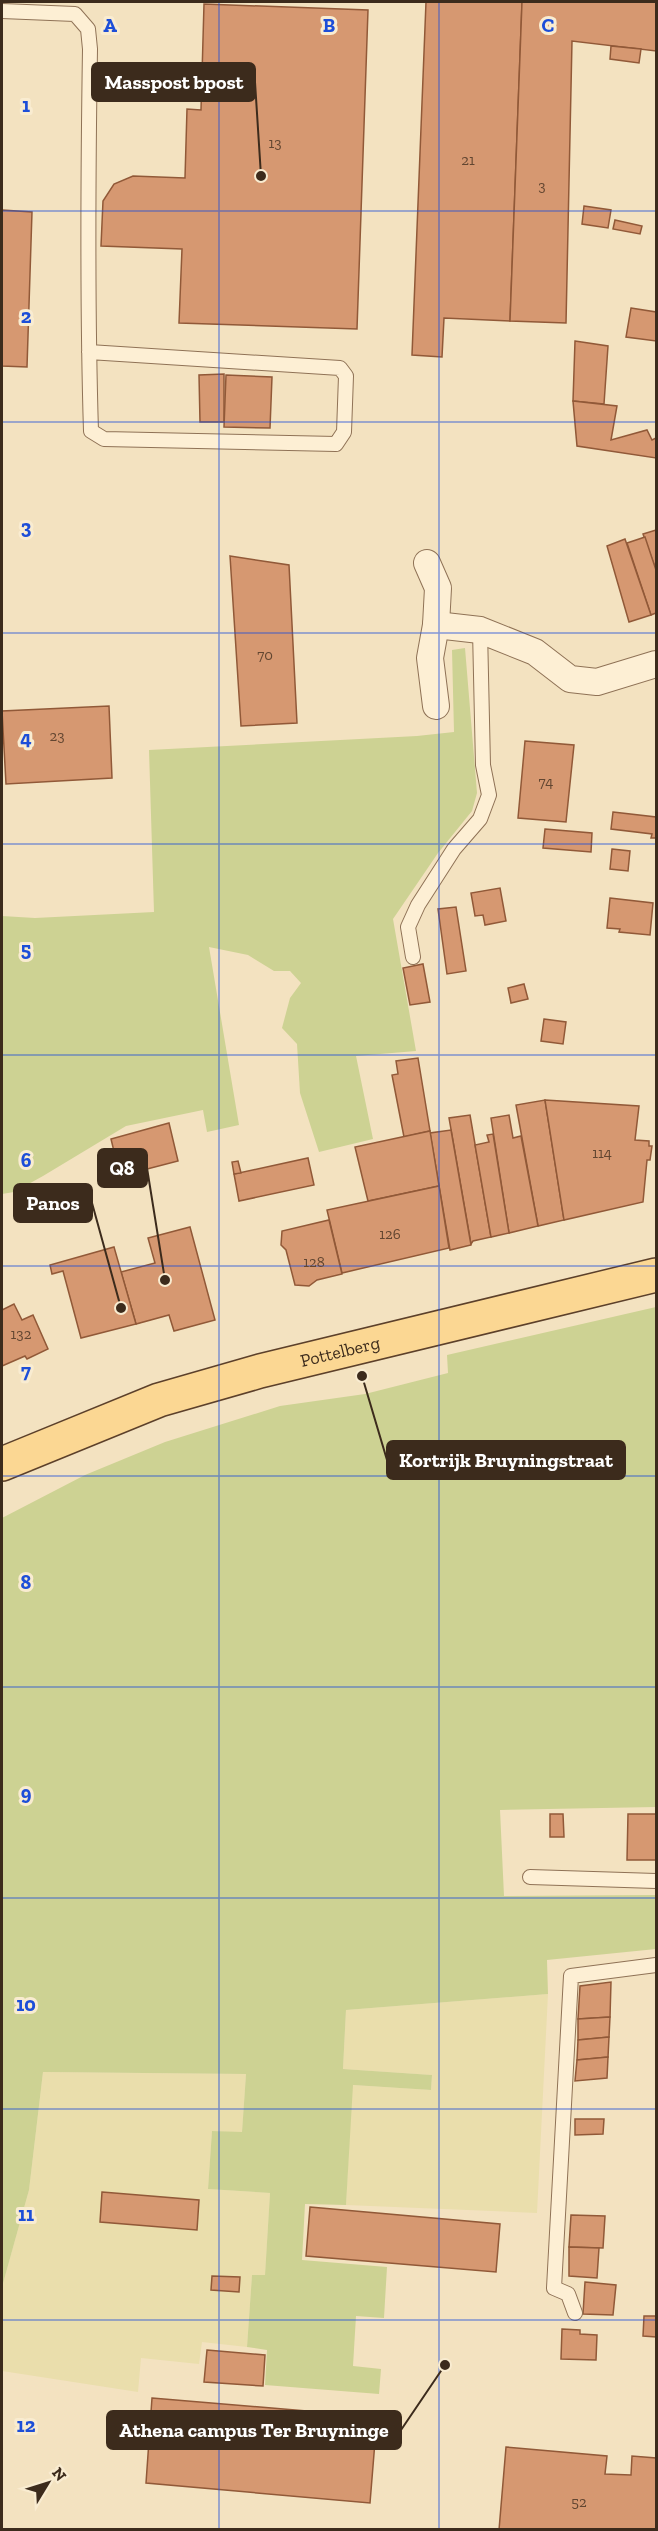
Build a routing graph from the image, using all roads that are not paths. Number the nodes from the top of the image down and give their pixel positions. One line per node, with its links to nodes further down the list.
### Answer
1 (2, 11): 2 (lane)
2 (88, 352): 2 (lane)
3 (427, 563): 4 (street)
4 (436, 625): 5 (street); 7 (street)
5 (480, 630): 6 (street); 8 (lane)
6 (657, 664)
7 (436, 706)
8 (413, 957)
9 (657, 1275): 10 (main road, Pottelberg)
10 (16, 1459): 11 (main road, Pottelberg)
11 (2, 1473)
12 (530, 1877): 13 (lane)
13 (657, 1881)
14 (657, 1965): 15 (lane)
15 (575, 2313)

